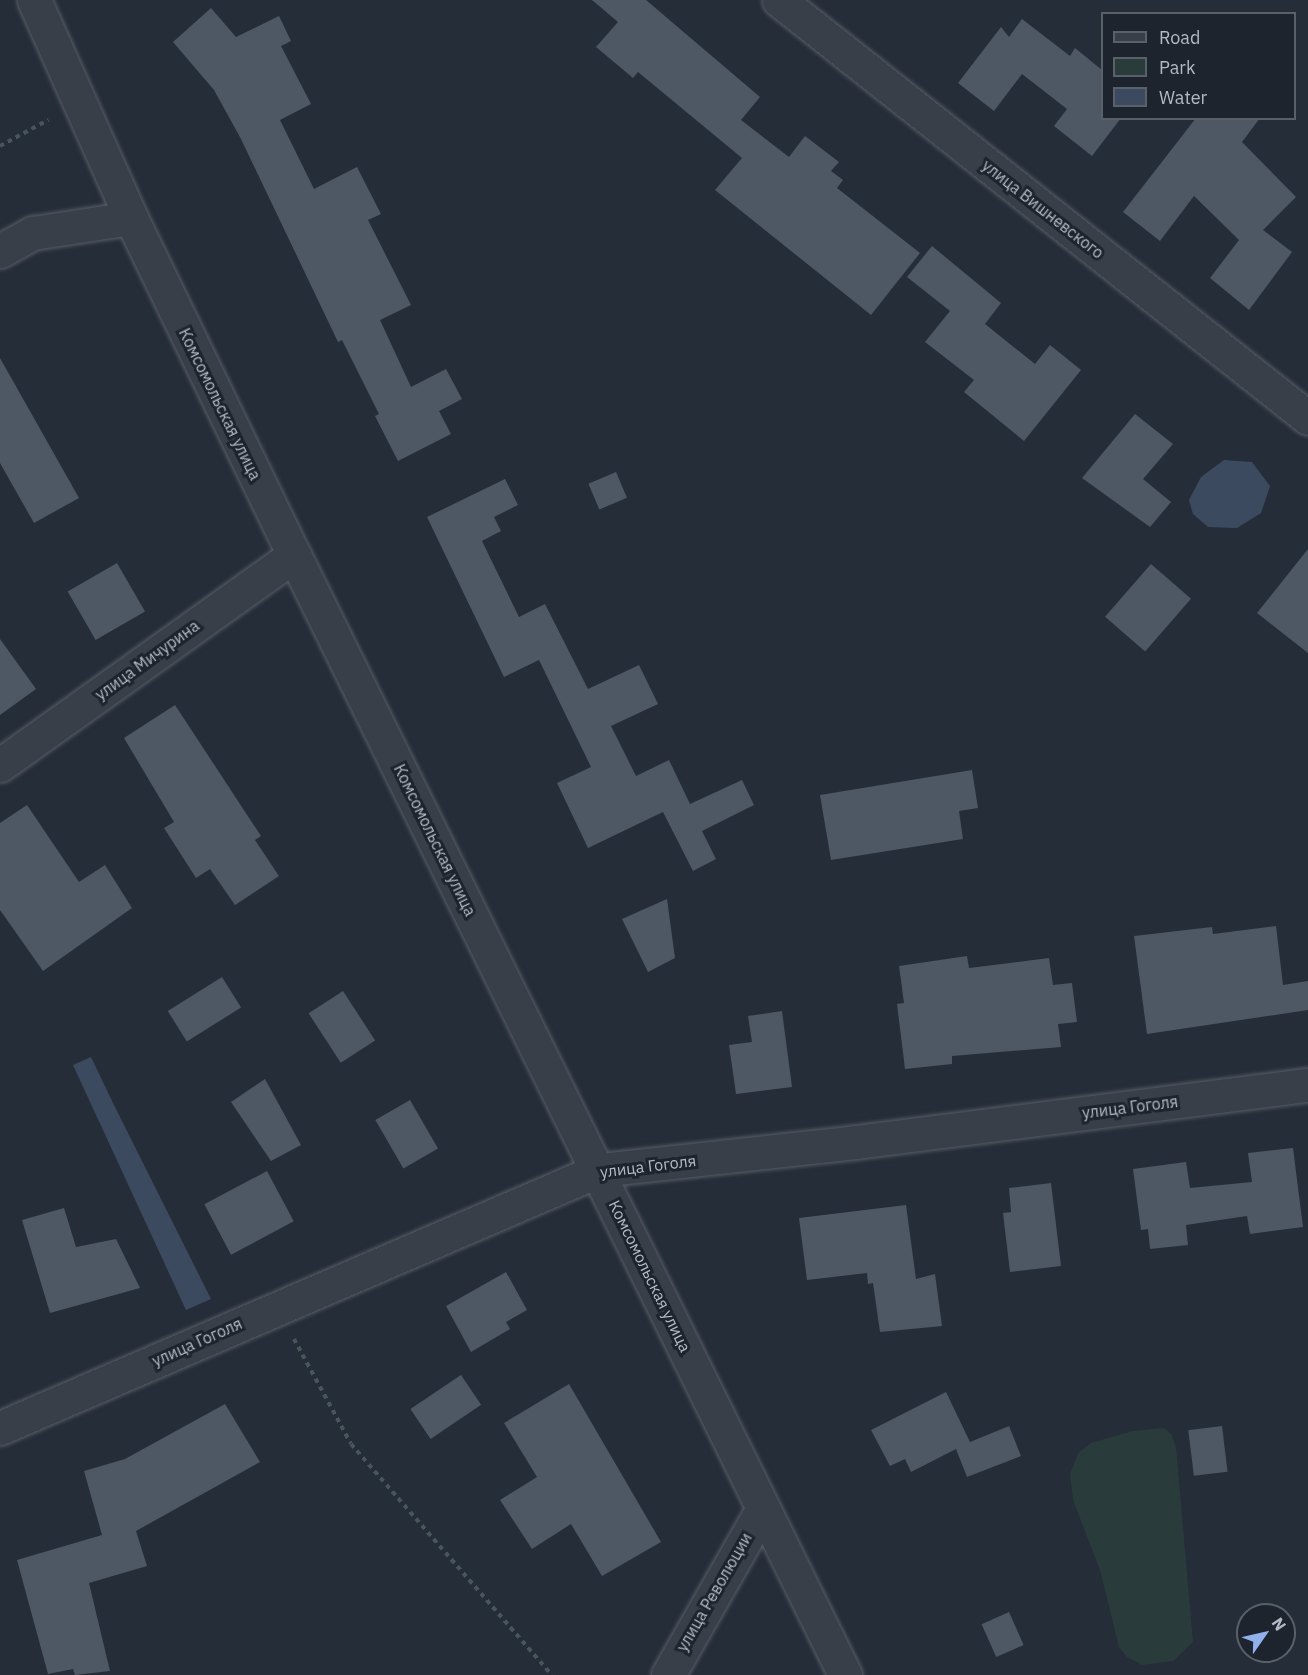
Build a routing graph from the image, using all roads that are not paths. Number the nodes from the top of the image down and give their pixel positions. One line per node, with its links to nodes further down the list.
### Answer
1 (34, 0): 3 (street, Комсомольская улица)
2 (779, 0): 5 (street, улица Вишневского)
3 (131, 218): 4 (street); 6 (street, Комсомольская улица)
4 (0, 251)
5 (1308, 418)
6 (294, 555): 7 (street, улица Мичурина); 9 (street, Комсомольская улица)
7 (0, 765)
8 (1308, 1085): 9 (street, улица Гоголя)
9 (599, 1170): 10 (street, улица Гоголя); 11 (street, Комсомольская улица)
10 (0, 1428)
11 (762, 1510): 12 (street, улица Революции); 13 (street, Комсомольская улица)
12 (669, 1675)
13 (845, 1675)

